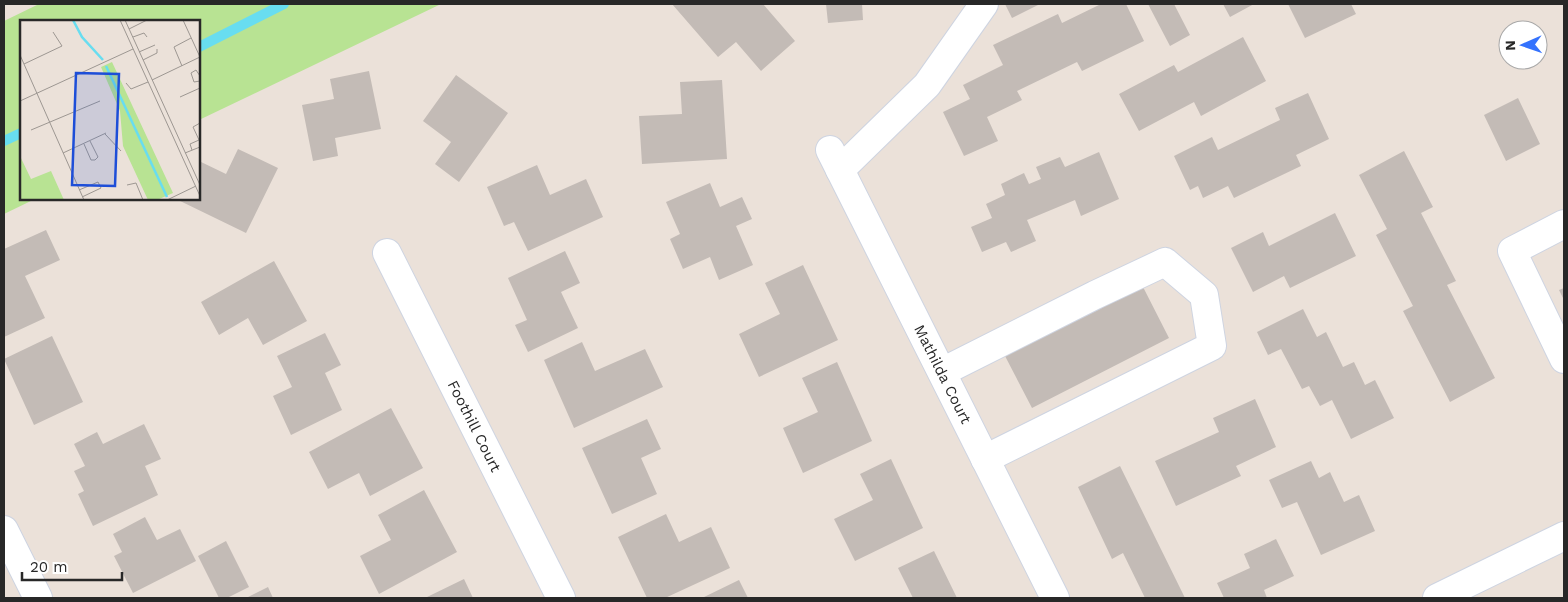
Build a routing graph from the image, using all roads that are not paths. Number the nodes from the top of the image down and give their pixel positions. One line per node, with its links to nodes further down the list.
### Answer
1 (984, 4): 5 (street, Mathilda Court)
2 (1564, 224): 4 (street)
3 (387, 254): 10 (street, Foothill Court)
4 (1564, 359)
5 (942, 372): 6 (street, Mathilda Court); 6 (street)
6 (985, 459): 11 (street, Mathilda Court)
7 (4, 530): 9 (street)
8 (1564, 536): 12 (street)
9 (38, 598)
10 (561, 598)
11 (1055, 598)
12 (1437, 598)

